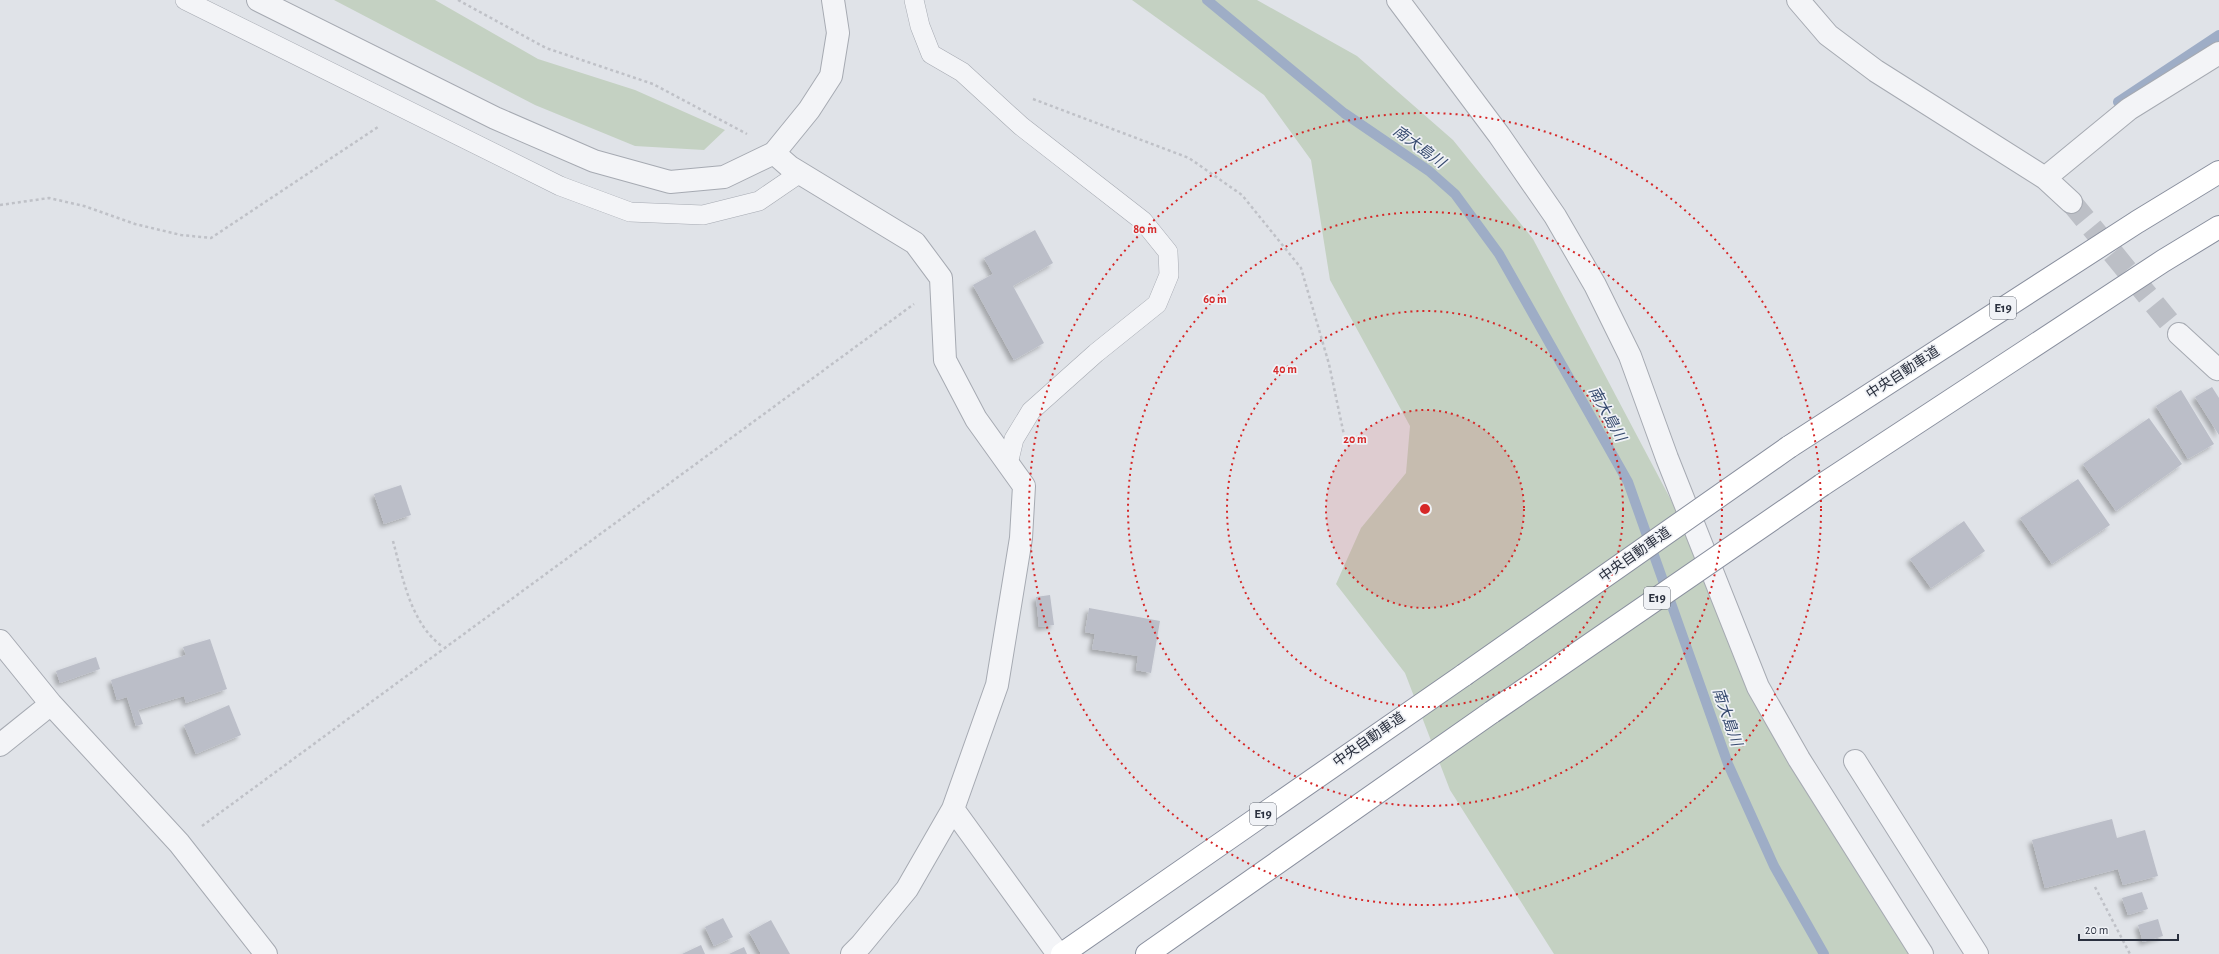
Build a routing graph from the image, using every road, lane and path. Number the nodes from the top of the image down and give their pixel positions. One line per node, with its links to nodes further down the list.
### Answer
1 (185, 0): 10 (lane)
2 (258, 0): 11 (street)
3 (458, 0): 11 (path)
4 (833, 0): 11 (street)
5 (914, 0): 22 (lane)
6 (1398, 0): 37 (street)
7 (1798, 0): 14 (street)
8 (2219, 54): 14 (street)
9 (1028, 97): 21 (path)
10 (398, 105): 13 (lane); 16 (path)
11 (774, 153): 13 (street)
12 (2219, 172): 35 (highway, 中央自動車道 / E19, bridge)
13 (800, 173): 18 (street)
14 (2045, 178): 15 (street)
15 (2071, 202)
16 (0, 205)
17 (2219, 227): 36 (highway, E19, bridge)
18 (943, 288): 22 (street); 25 (path)
19 (2179, 334): 20 (street)
20 (2218, 370)
21 (1344, 435)
22 (1008, 464): 29 (street)
23 (393, 541): 25 (path)
24 (0, 641): 26 (street)
25 (443, 647): 30 (path)
26 (51, 704): 27 (street); 30 (street)
27 (0, 745)
28 (1855, 761): 38 (street)
29 (953, 809): 33 (street); 34 (street)
30 (179, 843): 32 (street)
31 (2095, 887): 39 (path)
32 (266, 954)
33 (852, 954)
34 (1058, 954)
35 (1062, 954)
36 (1147, 954)
37 (1922, 954)
38 (1977, 954)
39 (2130, 954)

